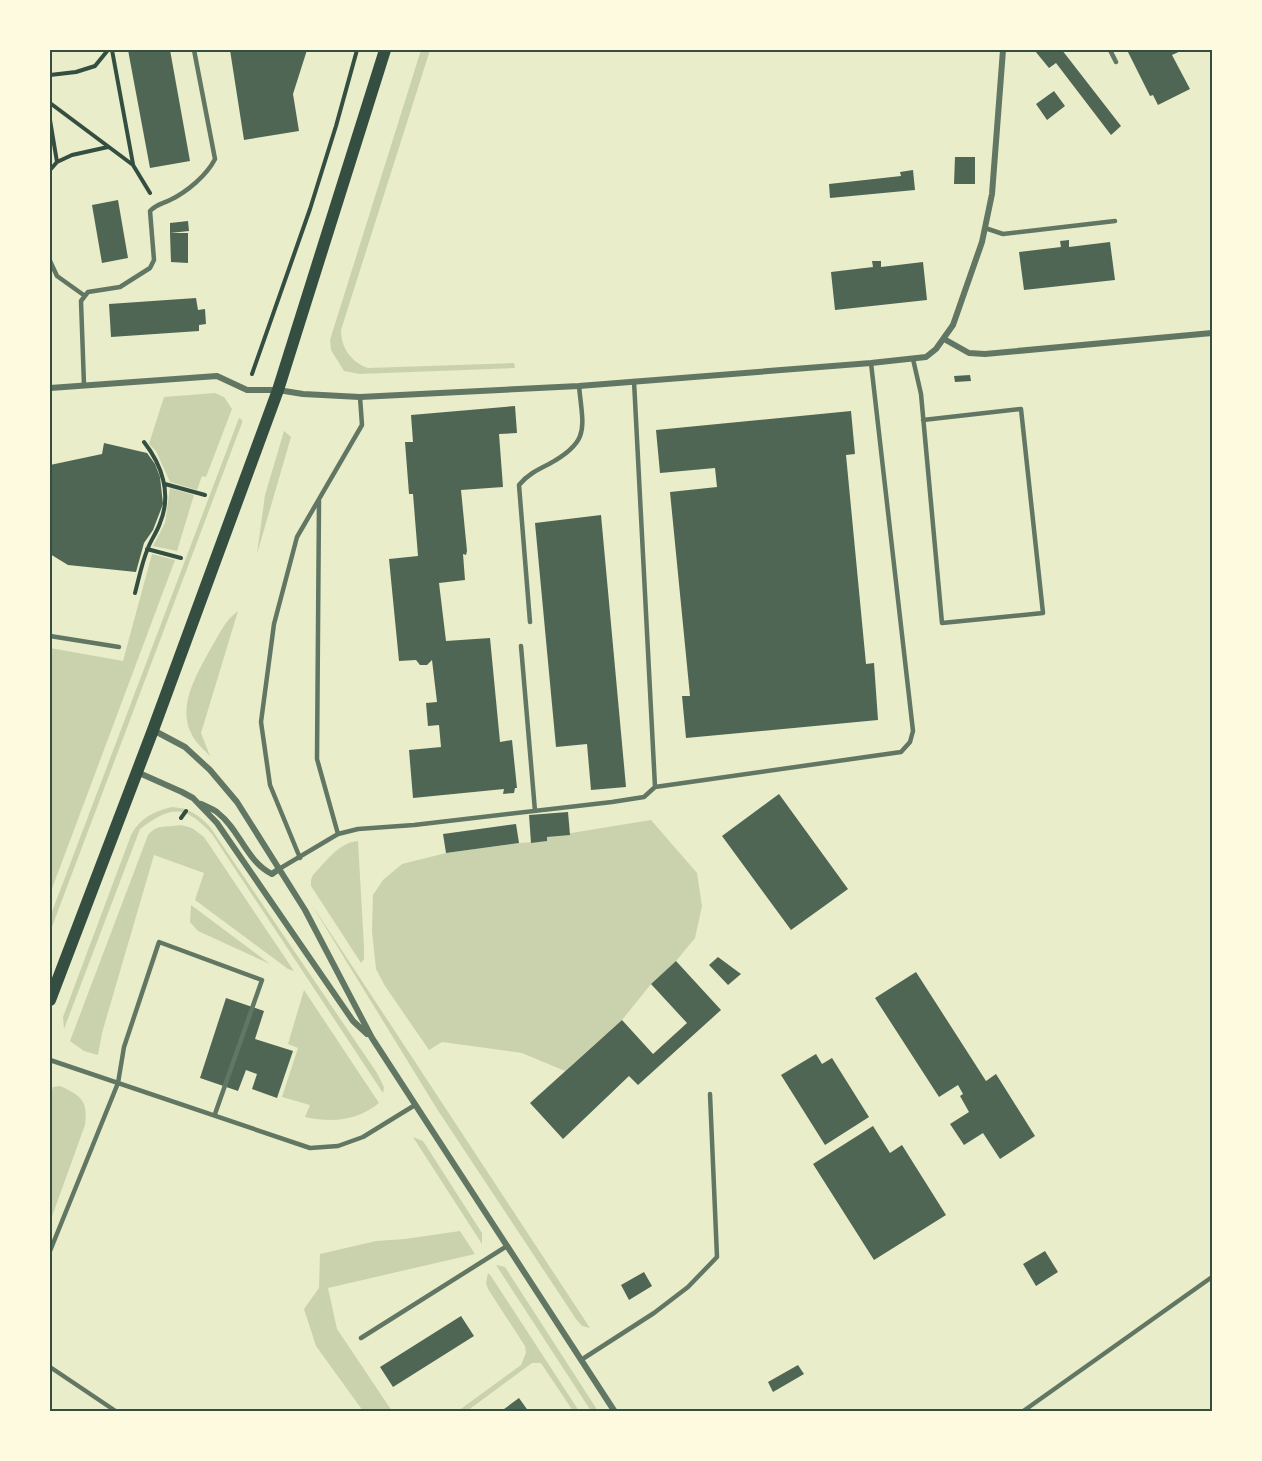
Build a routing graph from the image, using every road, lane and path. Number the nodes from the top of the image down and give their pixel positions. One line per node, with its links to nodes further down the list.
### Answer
1 (110, 50): 8 (path); 13 (path)
2 (195, 50): 15 (lane)
3 (357, 50): 28 (path)
4 (384, 50): 29 (main road)
5 (1003, 50): 17 (street)
6 (1110, 50): 7 (lane)
7 (1116, 62)
8 (50, 75)
9 (50, 103): 11 (path)
10 (50, 120): 12 (path)
11 (109, 147): 12 (path); 13 (path)
12 (57, 162): 14 (path)
13 (133, 165): 15 (path)
14 (50, 170)
15 (157, 204): 19 (lane)
16 (1114, 221): 17 (lane)
17 (985, 228): 21 (street)
18 (50, 261): 19 (lane)
19 (85, 296): 25 (lane)
20 (1212, 333): 21 (street)
21 (944, 339): 22 (street)
22 (913, 359): 23 (street); 31 (lane)
23 (871, 363): 24 (street); 45 (lane)
24 (634, 381): 26 (street); 45 (lane)
25 (84, 385): 27 (street); 28 (street)
26 (579, 386): 30 (street); 39 (lane)
27 (50, 388)
28 (247, 390): 29 (street)
29 (279, 390): 30 (street); 43 (main road)
30 (360, 397): 35 (lane)
31 (923, 420): 31 (lane)
32 (144, 442): 33 (path)
33 (165, 483): 34 (path); 36 (path)
34 (205, 495)
35 (319, 498): 48 (lane); 49 (lane)
36 (147, 549): 37 (path); 38 (path)
37 (181, 558)
38 (135, 593)
39 (530, 622)
40 (50, 636): 42 (lane)
41 (521, 646): 47 (lane)
42 (119, 647)
43 (153, 730): 44 (main road); 50 (street)
44 (136, 772): 46 (street); 51 (main road)
45 (655, 787): 47 (lane)
46 (197, 801): 50 (street); 52 (street)
47 (535, 811): 48 (lane)
48 (338, 834): 49 (lane)
49 (300, 858): 50 (lane)
50 (279, 870): 52 (street)
51 (50, 1000)
52 (372, 1038): 56 (street)
53 (50, 1060): 54 (lane)
54 (118, 1083): 57 (lane); 57 (lane); 59 (lane)
55 (710, 1094): 62 (lane)
56 (415, 1105): 57 (lane); 58 (street)
57 (215, 1114)
58 (507, 1246): 61 (lane); 62 (street)
59 (50, 1251)
60 (1212, 1277): 66 (lane)
61 (361, 1338)
62 (581, 1360): 65 (street)
63 (50, 1367): 64 (lane)
64 (117, 1412)
65 (615, 1412)
66 (1022, 1412)

